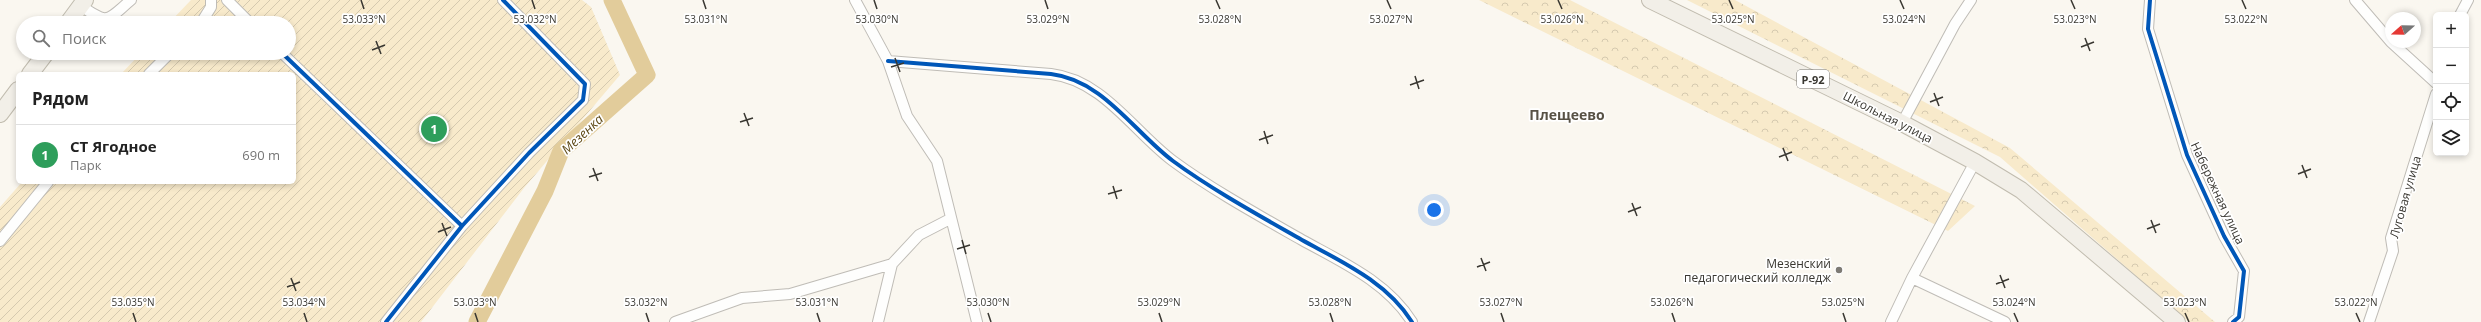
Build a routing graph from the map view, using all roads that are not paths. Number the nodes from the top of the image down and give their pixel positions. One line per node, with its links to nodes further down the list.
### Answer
1 (131, 0): 15 (street)
2 (211, 0): 16 (street)
3 (227, 0): 17 (street)
4 (504, 0): 34 (street)
5 (855, 0): 23 (street)
6 (1650, 0): 30 (main road, Школьная улица / Р-92)
7 (1971, 0): 30 (street)
8 (2150, 0): 46 (street, Набережная улица)
9 (2355, 0): 18 (street)
10 (2468, 0): 12 (street)
11 (83, 3): 13 (main road); 14 (street)
12 (2462, 12)
13 (73, 16)
14 (98, 16)
15 (112, 16)
16 (205, 16)
17 (243, 16)
18 (2385, 35)
19 (2398, 48): 26 (street)
20 (41, 60): 24 (main road)
21 (163, 60): 25 (street)
22 (289, 60): 34 (street)
23 (888, 61): 33 (street); 42 (street)
24 (32, 72)
25 (150, 72)
26 (2433, 80)
27 (16, 93): 29 (main road)
28 (2433, 104): 47 (street, Луговая улица)
29 (0, 114)
30 (1902, 123): 31 (main road, Школьная улица / Р-92)
31 (1975, 162): 37 (street); 45 (main road, Р-92)
32 (46, 184): 35 (street)
33 (950, 219): 36 (street); 41 (street)
34 (462, 226): 38 (street)
35 (0, 241)
36 (892, 264): 39 (street); 40 (street)
37 (1912, 278): 43 (street); 44 (street)
38 (386, 322)
39 (675, 322)
40 (878, 322)
41 (977, 322)
42 (1412, 322)
43 (1891, 322)
44 (2005, 322)
45 (2176, 322)
46 (2233, 322)
47 (2369, 322)

